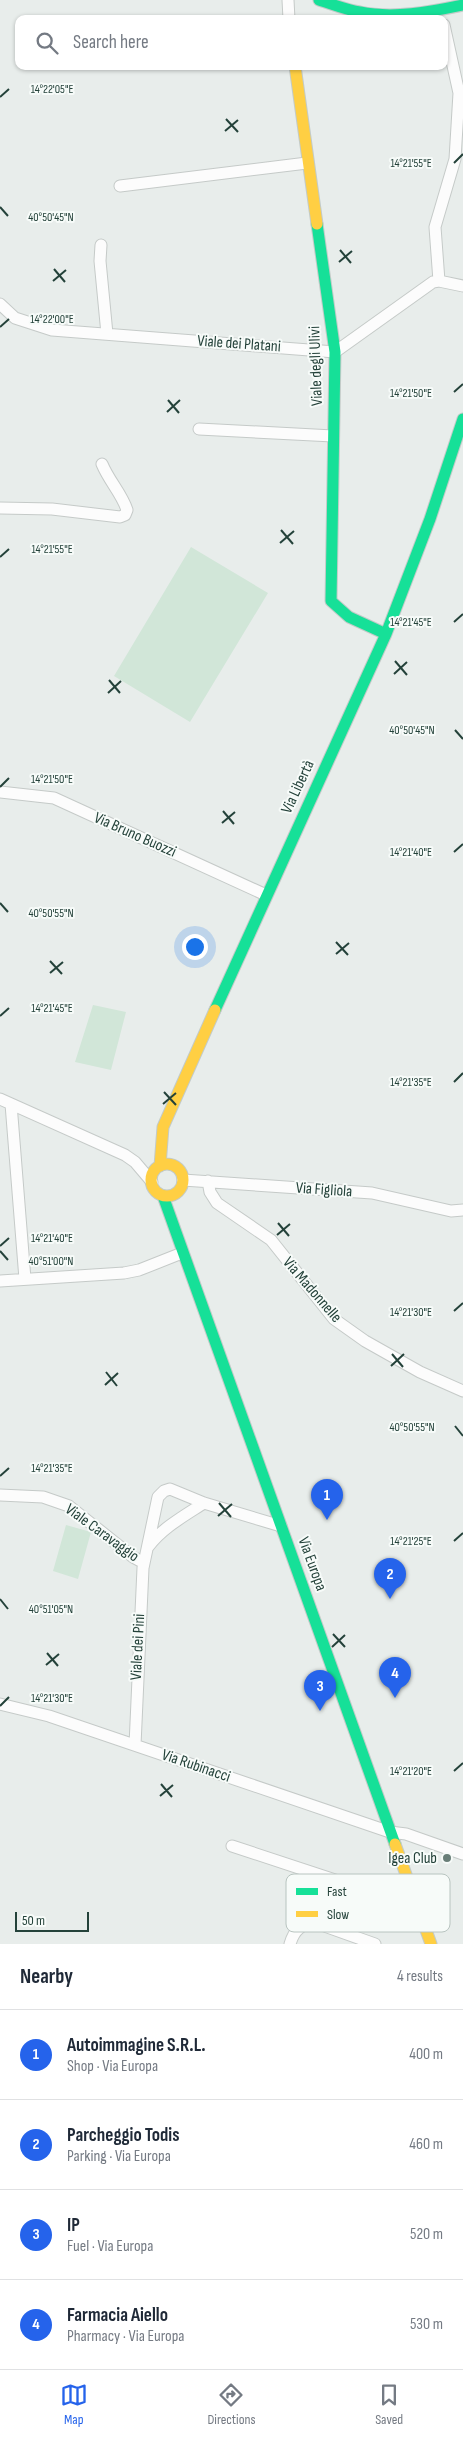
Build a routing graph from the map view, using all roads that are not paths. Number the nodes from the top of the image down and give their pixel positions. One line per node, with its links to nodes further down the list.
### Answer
1 (288, 0): 5 (street)
2 (319, 0): 4 (street)
3 (463, 5): 4 (street)
4 (442, 14)
5 (289, 15)
6 (448, 43): 11 (street)
7 (295, 70): 8 (street, Viale degli Ulivi)
8 (307, 163): 9 (street); 15 (street, Viale degli Ulivi)
9 (120, 186)
10 (101, 245): 14 (street)
11 (439, 281): 12 (street); 15 (street)
12 (463, 286)
13 (0, 304): 14 (street, Viale dei Platani)
14 (108, 334): 15 (street, Viale dei Platani)
15 (335, 352): 18 (street, Viale degli Ulivi)
16 (463, 418): 21 (street, Via Libertà)
17 (199, 429): 18 (street)
18 (333, 436): 21 (street, Viale degli Ulivi)
19 (102, 464): 20 (street)
20 (0, 508)
21 (386, 634): 23 (street, Via Libertà)
22 (0, 792): 23 (street, Via Bruno Buozzi)
23 (266, 895): 26 (street, Via Libertà)
24 (0, 1099): 25 (street)
25 (11, 1104): 29 (street); 33 (street)
26 (160, 1166): 27 (street); 29 (street)
27 (183, 1180): 28 (street, Via Figliola); 30 (street)
28 (208, 1181): 31 (street, Via Figliola); 35 (street, Via Madonnelle)
29 (152, 1182): 30 (street)
30 (163, 1196): 32 (street, Via Europa)
31 (463, 1210)
32 (182, 1253): 33 (street); 38 (street, Via Europa)
33 (25, 1279): 34 (street)
34 (0, 1281)
35 (463, 1391)
36 (0, 1495): 40 (street, Viale Caravaggio)
37 (204, 1503): 38 (street, Viale dei Pini); 39 (street); 39 (street, Viale dei Pini)
38 (281, 1526): 43 (street, Via Europa)
39 (146, 1549): 40 (street, Viale dei Pini)
40 (144, 1564): 42 (street, Viale dei Pini)
41 (0, 1704): 42 (street, Via Rubinacci)
42 (134, 1745): 43 (street, Via Rubinacci)
43 (390, 1832): 45 (street, Via Rubinacci); 47 (street, Via Europa)
44 (232, 1846): 46 (street)
45 (463, 1854)
46 (317, 1874)
47 (405, 1874)
48 (296, 1932): 51 (street)
49 (341, 1932): 52 (street)
50 (426, 1932): 53 (street, Via Europa)
51 (290, 1944)
52 (375, 1944)
53 (431, 1944)

